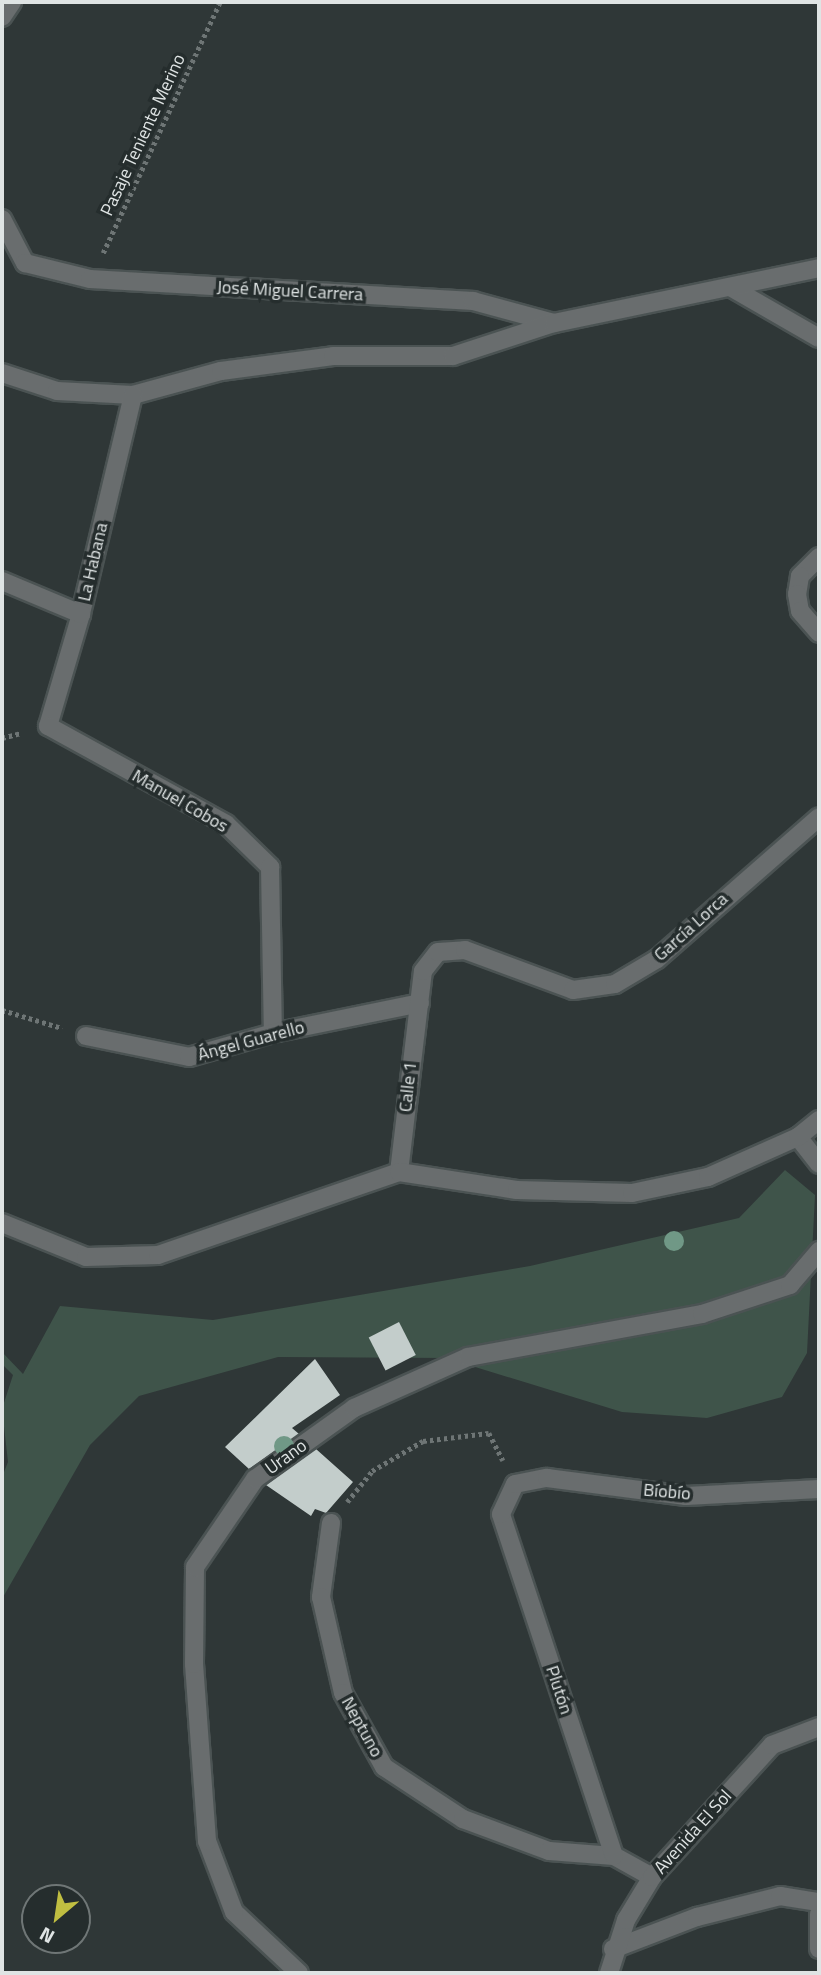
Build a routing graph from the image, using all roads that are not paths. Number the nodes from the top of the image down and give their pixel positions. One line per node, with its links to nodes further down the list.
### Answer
1 (12, 2): 2 (street)
2 (2, 17)
3 (2, 219): 6 (street, José Miguel Carrera)
4 (819, 268): 5 (street, José Miguel Carrera)
5 (732, 288): 6 (street, José Miguel Carrera); 7 (street)
6 (554, 323): 9 (street, José Miguel Carrera)
7 (819, 338)
8 (2, 373): 9 (street, José Miguel Carrera)
9 (132, 395): 12 (street, La Habana)
10 (819, 557): 13 (street)
11 (2, 580): 12 (street)
12 (81, 614): 14 (street, La Habana)
13 (819, 633)
14 (48, 726): 17 (street, Manuel Cobos)
15 (819, 817): 16 (street, García Lorca)
16 (420, 1003): 17 (street, Ángel Guarello); 22 (street, Calle 1)
17 (273, 1033): 18 (street, Ángel Guarello)
18 (86, 1036)
19 (819, 1120): 20 (street)
20 (798, 1137): 21 (street); 22 (street)
21 (819, 1164)
22 (399, 1172): 23 (street)
23 (2, 1223)
24 (819, 1251): 35 (street, Urano)
25 (515, 1484): 26 (street, Bíobío); 29 (street, Plutón)
26 (819, 1489)
27 (331, 1523): 29 (street, Neptuno)
28 (819, 1727): 30 (street, Avenida El Sol)
29 (614, 1856): 30 (street)
30 (652, 1877): 33 (street, Avenida El Sol)
31 (819, 1902): 33 (street)
32 (819, 1914): 34 (street)
33 (613, 1949): 36 (street, Avenida El Sol)
34 (819, 1949)
35 (299, 1973)
36 (609, 1973)

